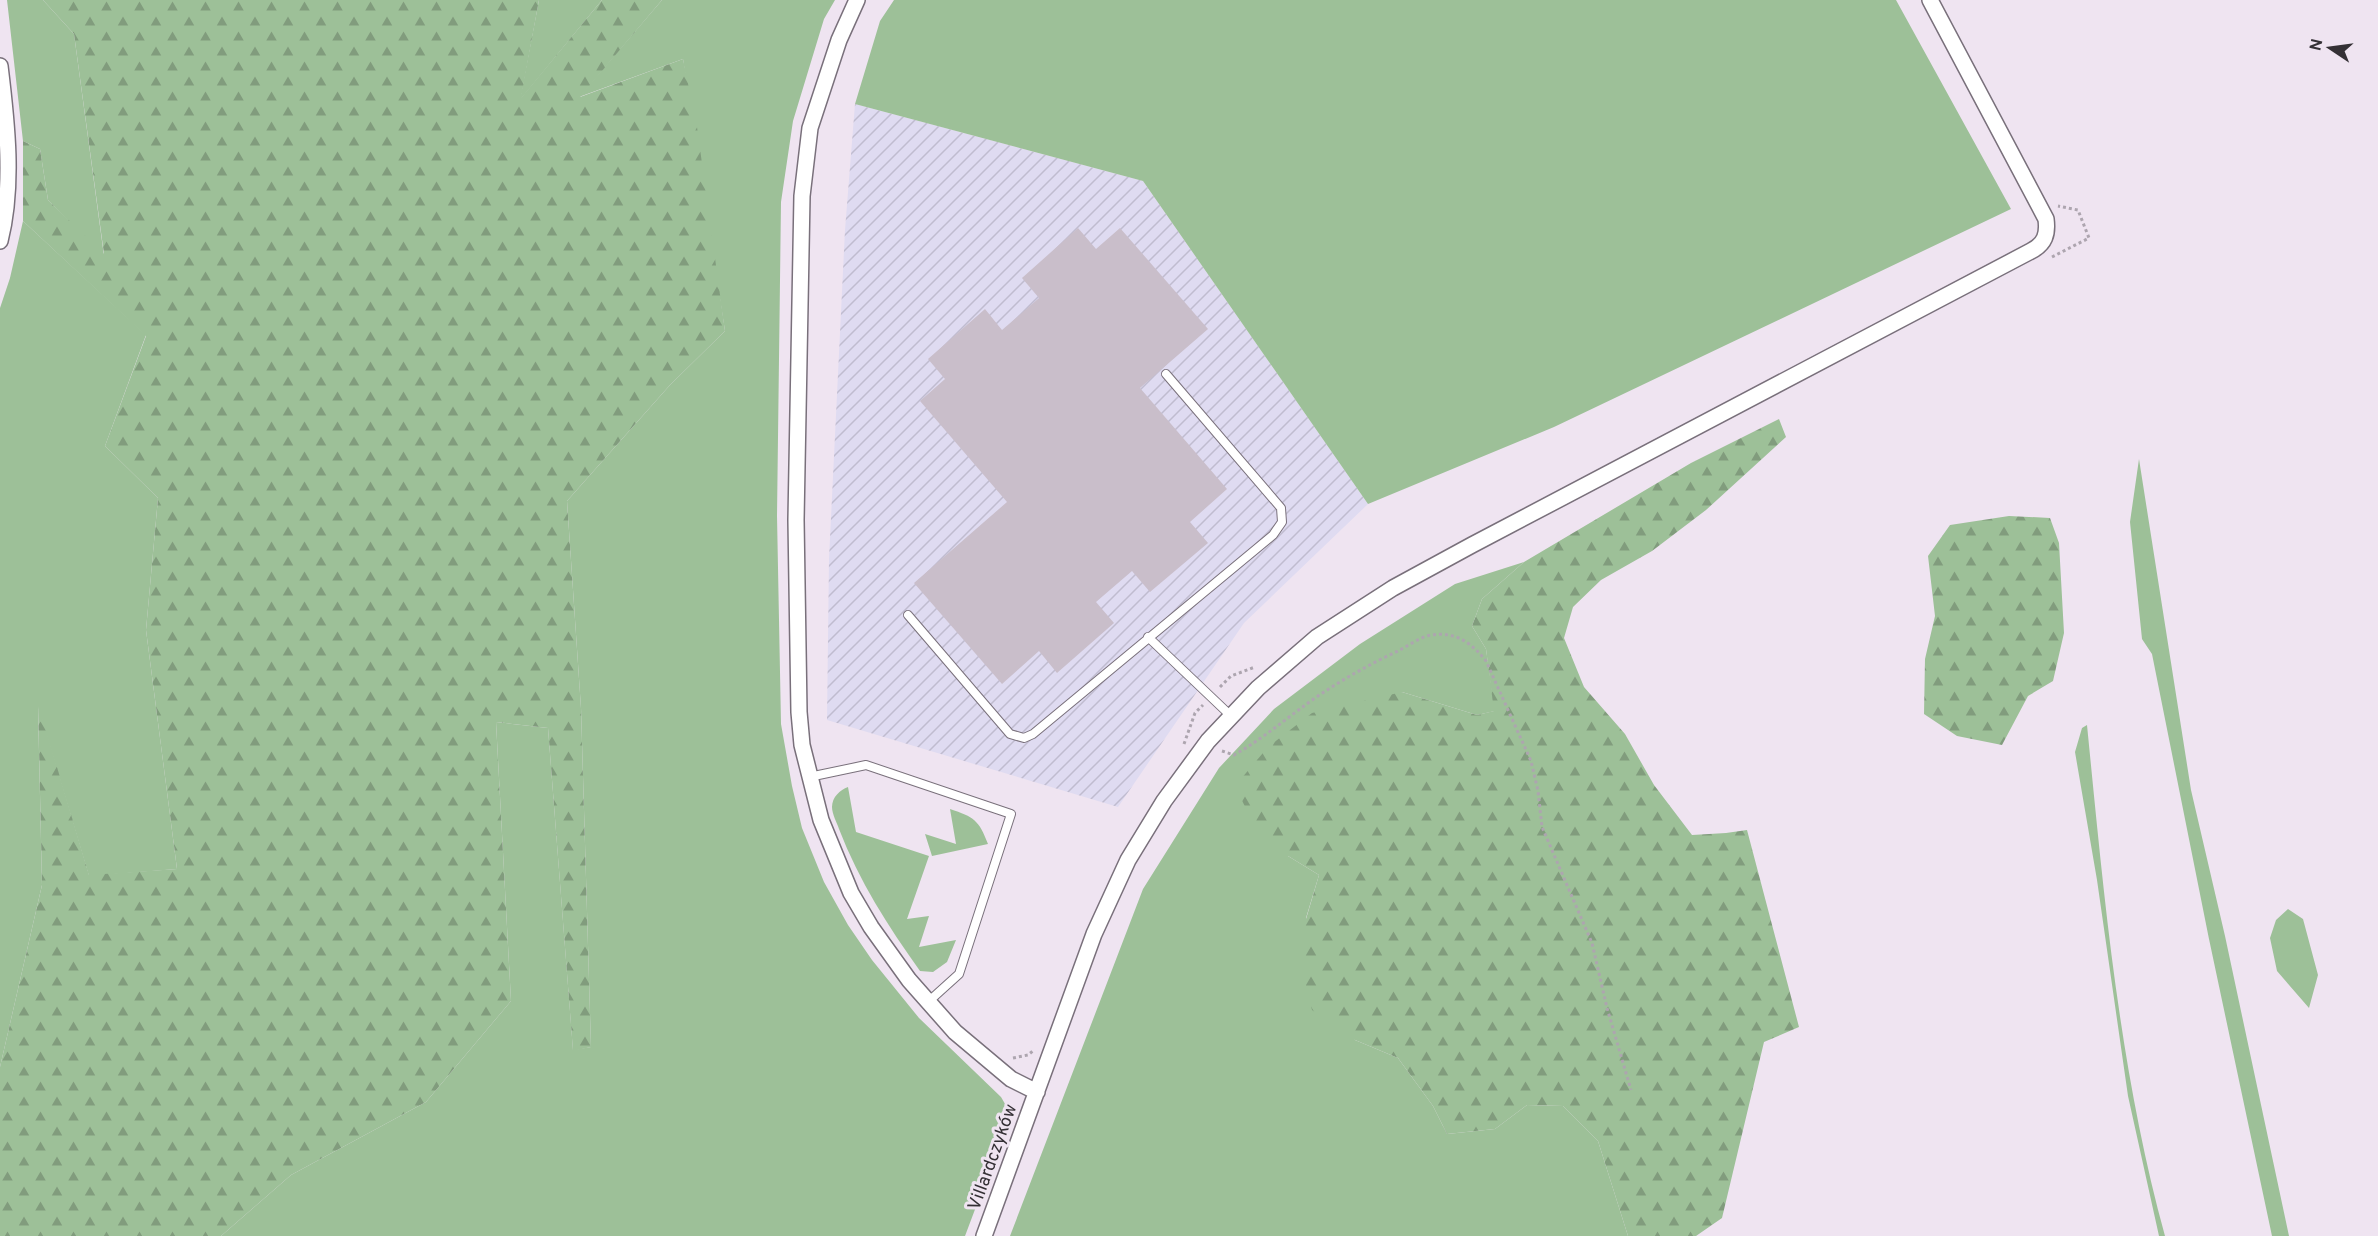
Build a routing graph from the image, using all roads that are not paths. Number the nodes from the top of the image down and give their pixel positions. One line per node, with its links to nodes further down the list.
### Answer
1 (857, 0): 9 (street)
2 (1930, 0): 8 (street, Villardczyków)
3 (0, 66): 4 (street)
4 (0, 242)
5 (1166, 374): 7 (lane)
6 (908, 615): 7 (lane)
7 (1148, 637): 8 (lane)
8 (1231, 716): 11 (street, Villardczyków)
9 (809, 777): 10 (street); 10 (lane)
10 (928, 1002): 11 (street)
11 (1037, 1092): 12 (street, Villardczyków)
12 (984, 1236)

